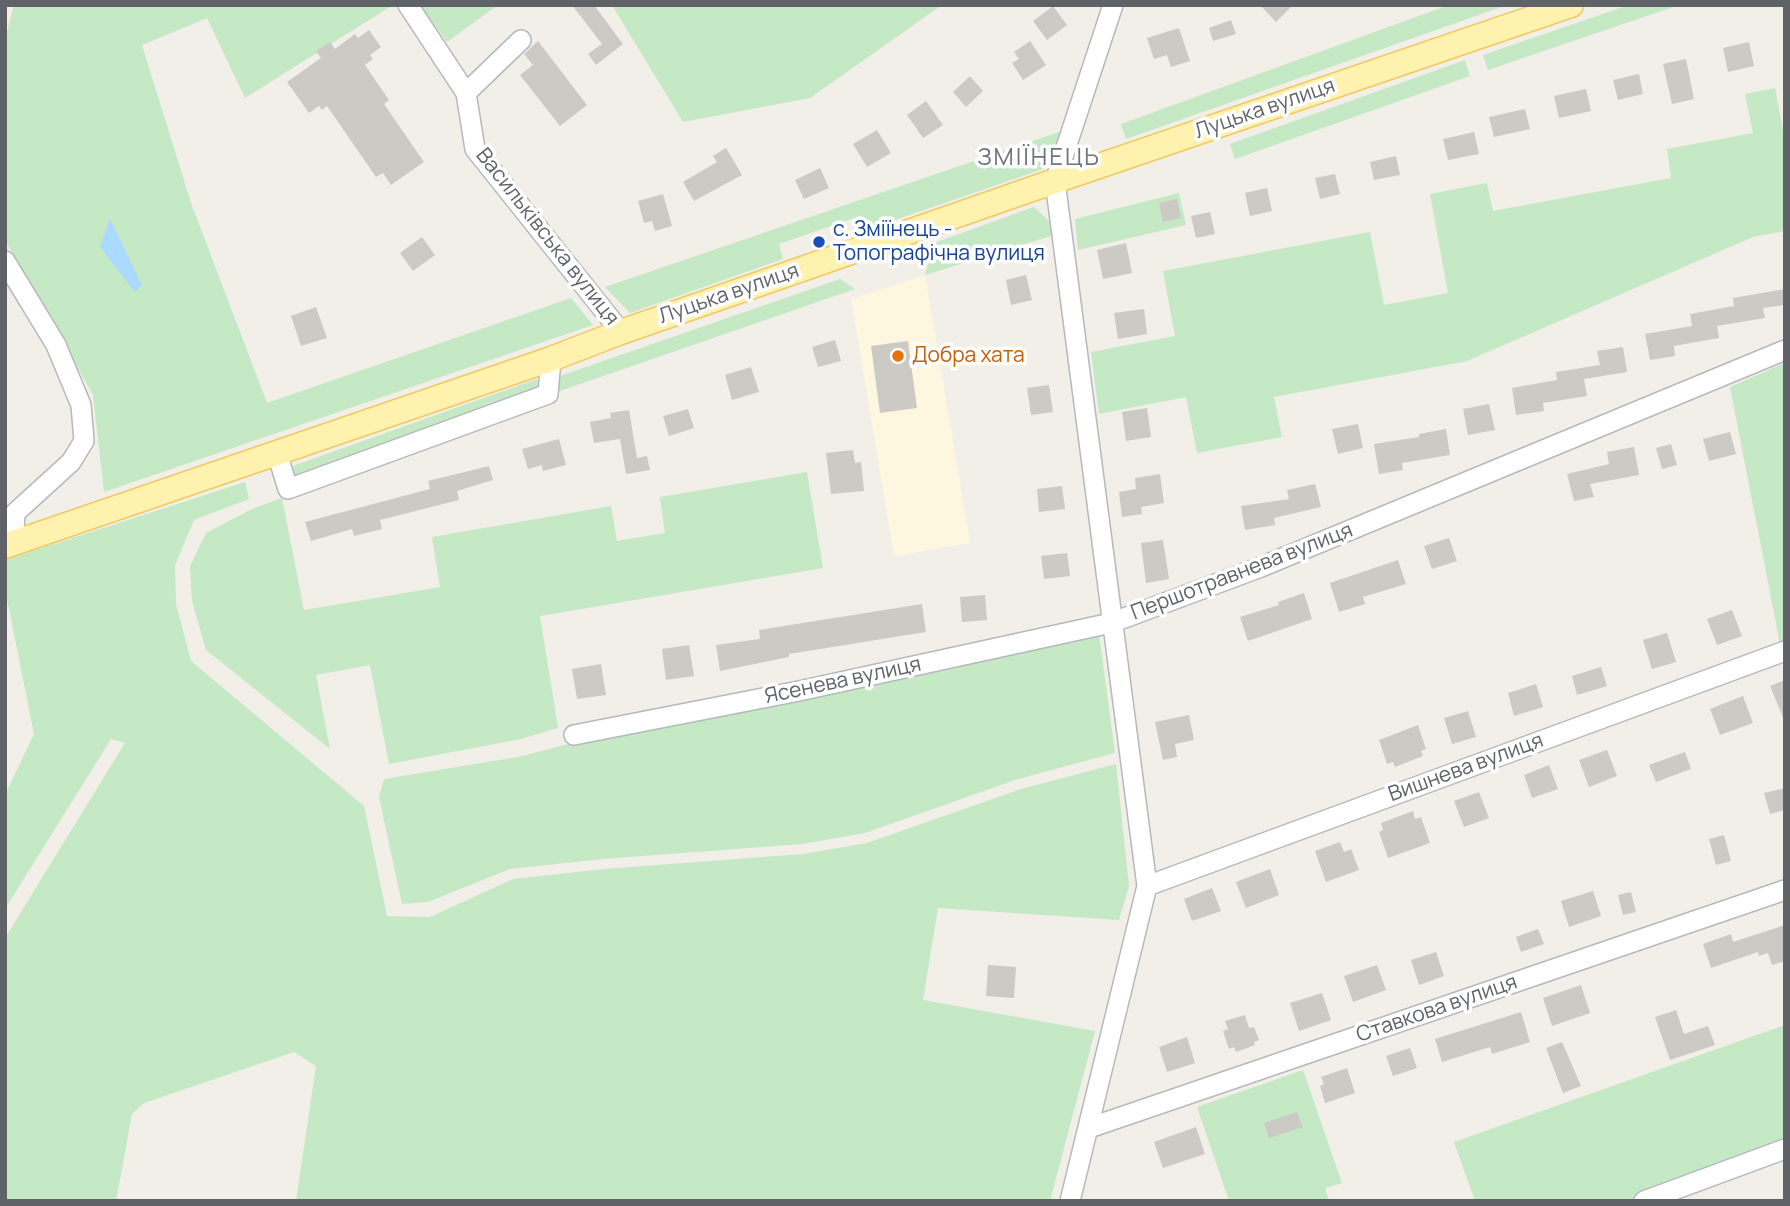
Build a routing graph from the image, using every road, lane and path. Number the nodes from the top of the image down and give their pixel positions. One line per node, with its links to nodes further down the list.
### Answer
1 (408, 5): 5 (street)
2 (1113, 5): 6 (street)
3 (1571, 5): 6 (main road, Луцька вулиця)
4 (522, 40): 5 (street)
5 (466, 93): 8 (street, Васильківська вулиця)
6 (1055, 181): 8 (main road, Луцька вулиця); 13 (street, Першотравнева вулиця)
7 (5, 261): 12 (street)
8 (621, 332): 10 (main road, Луцька вулиця)
9 (1785, 350): 13 (street, Першотравнева вулиця)
10 (551, 359): 11 (main road, Луцька вулиця); 11 (street)
11 (277, 453): 12 (main road, Луцька вулиця)
12 (12, 543)
13 (1111, 623): 15 (street, Ясенева вулиця); 16 (street)
14 (1785, 651): 16 (street, Вишнева вулиця)
15 (574, 735)
16 (1147, 886): 18 (street)
17 (1785, 890): 18 (street, Ставкова вулиця)
18 (1089, 1128): 20 (street)
19 (1785, 1149): 21 (street)
20 (1070, 1201)
21 (1644, 1201)

